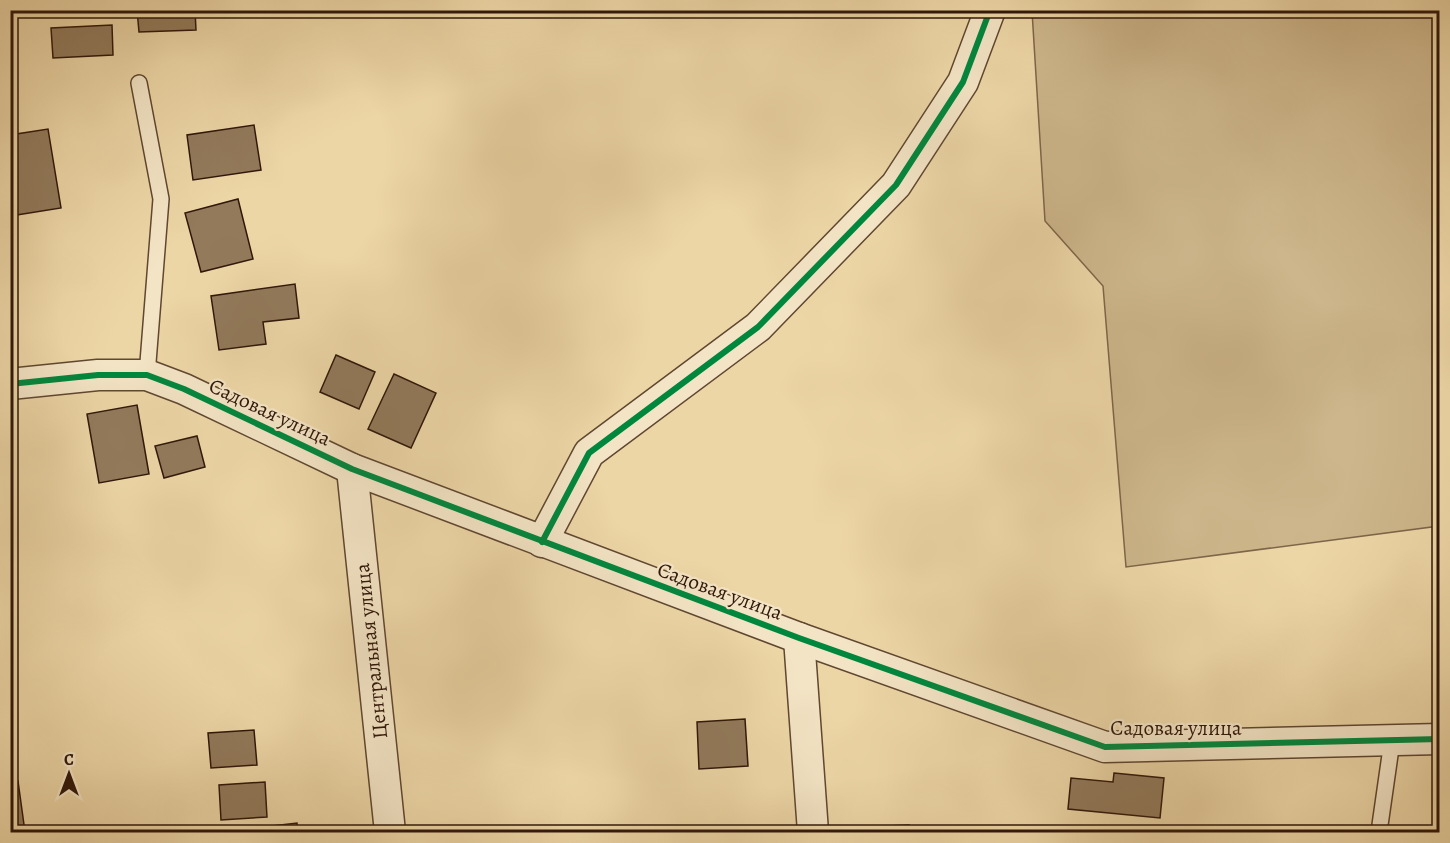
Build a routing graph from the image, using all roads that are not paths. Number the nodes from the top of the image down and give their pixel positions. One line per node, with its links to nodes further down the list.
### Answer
1 (990, 10): 6 (street)
2 (139, 83): 3 (lane)
3 (147, 375): 4 (street, Садовая улица); 5 (street, Садовая улица)
4 (10, 384)
5 (352, 469): 6 (street, Садовая улица); 10 (street, Центральная улица)
6 (542, 542): 7 (street, Садовая улица)
7 (799, 638): 9 (street, Садовая улица); 11 (street)
8 (1440, 739): 9 (street, Садовая улица)
9 (1392, 741): 12 (lane)
10 (390, 832)
11 (813, 832)
12 (1380, 832)

